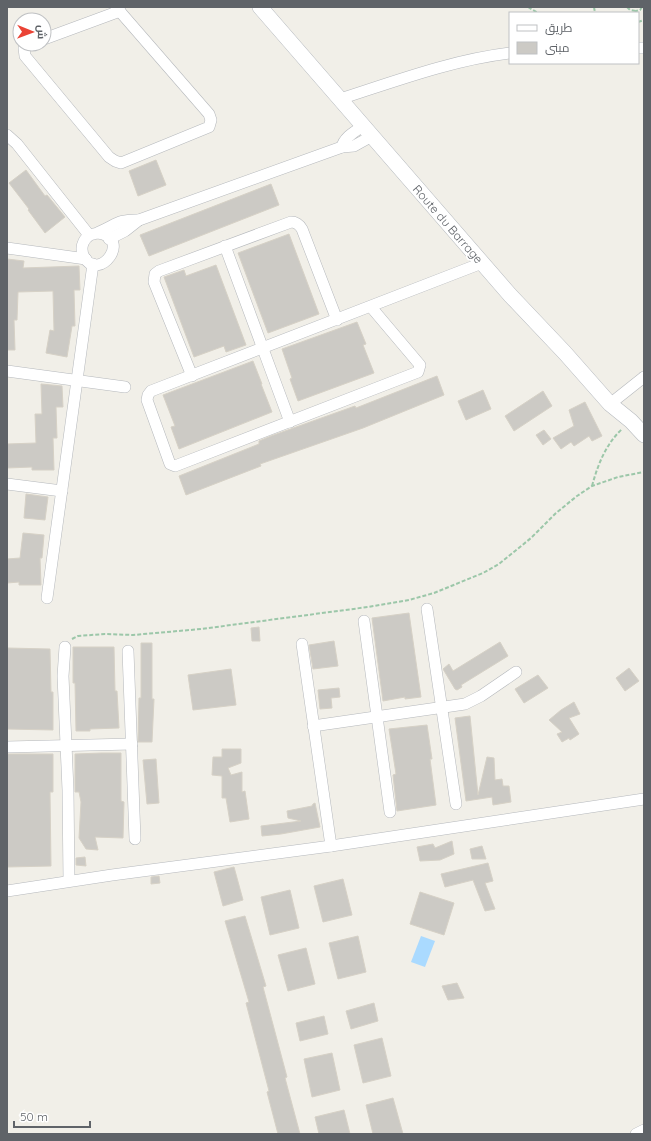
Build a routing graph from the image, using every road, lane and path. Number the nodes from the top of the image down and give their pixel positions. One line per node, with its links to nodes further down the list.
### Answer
1 (260, 7): 9 (main road, Route du Barrage)
2 (626, 7): 5 (path)
3 (642, 7): 5 (path)
4 (118, 9): 6 (street); 7 (street)
5 (636, 12)
6 (52, 36)
7 (24, 52)
8 (509, 53): 9 (street)
9 (340, 99): 10 (main road, Route du Barrage)
10 (367, 131): 12 (street); 18 (main road, Route du Barrage)
11 (7, 134): 13 (street)
12 (139, 220): 13 (street); 14 (street)
13 (93, 234): 14 (street); 17 (street)
14 (109, 239): 17 (street)
15 (225, 246): 20 (street); 21 (street); 23 (street)
16 (7, 248): 17 (street)
17 (89, 261): 25 (street)
18 (482, 263): 19 (street); 27 (main road, Route du Barrage)
19 (371, 307): 20 (street); 29 (street)
20 (337, 320): 21 (street)
21 (263, 348): 23 (street); 29 (street)
22 (7, 372): 25 (street)
23 (192, 376): 29 (street)
24 (644, 377): 27 (street)
25 (77, 381): 26 (street); 34 (street)
26 (125, 387)
27 (610, 404): 28 (main road, Route du Barrage)
28 (631, 421): 30 (main road, Route du Barrage); 33 (path)
29 (290, 422)
30 (644, 435)
31 (644, 472): 33 (path)
32 (7, 484): 34 (street)
33 (592, 486): 39 (path)
34 (62, 491): 35 (street)
35 (47, 598)
36 (427, 609): 42 (street)
37 (364, 620): 43 (street)
38 (302, 644): 44 (street)
39 (65, 647): 46 (street)
40 (128, 651): 45 (street)
41 (516, 672): 42 (street)
42 (441, 707): 43 (street); 49 (street)
43 (377, 717): 44 (street); 50 (street)
44 (314, 726): 52 (street)
45 (132, 744): 46 (street); 51 (street)
46 (66, 746): 47 (street); 53 (street)
47 (7, 747)
48 (644, 799): 52 (street)
49 (456, 804)
50 (390, 812)
51 (135, 839)
52 (331, 846): 53 (street)
53 (69, 881): 54 (street)
54 (7, 891)
55 (644, 1130): 56 (street)
56 (636, 1134)

